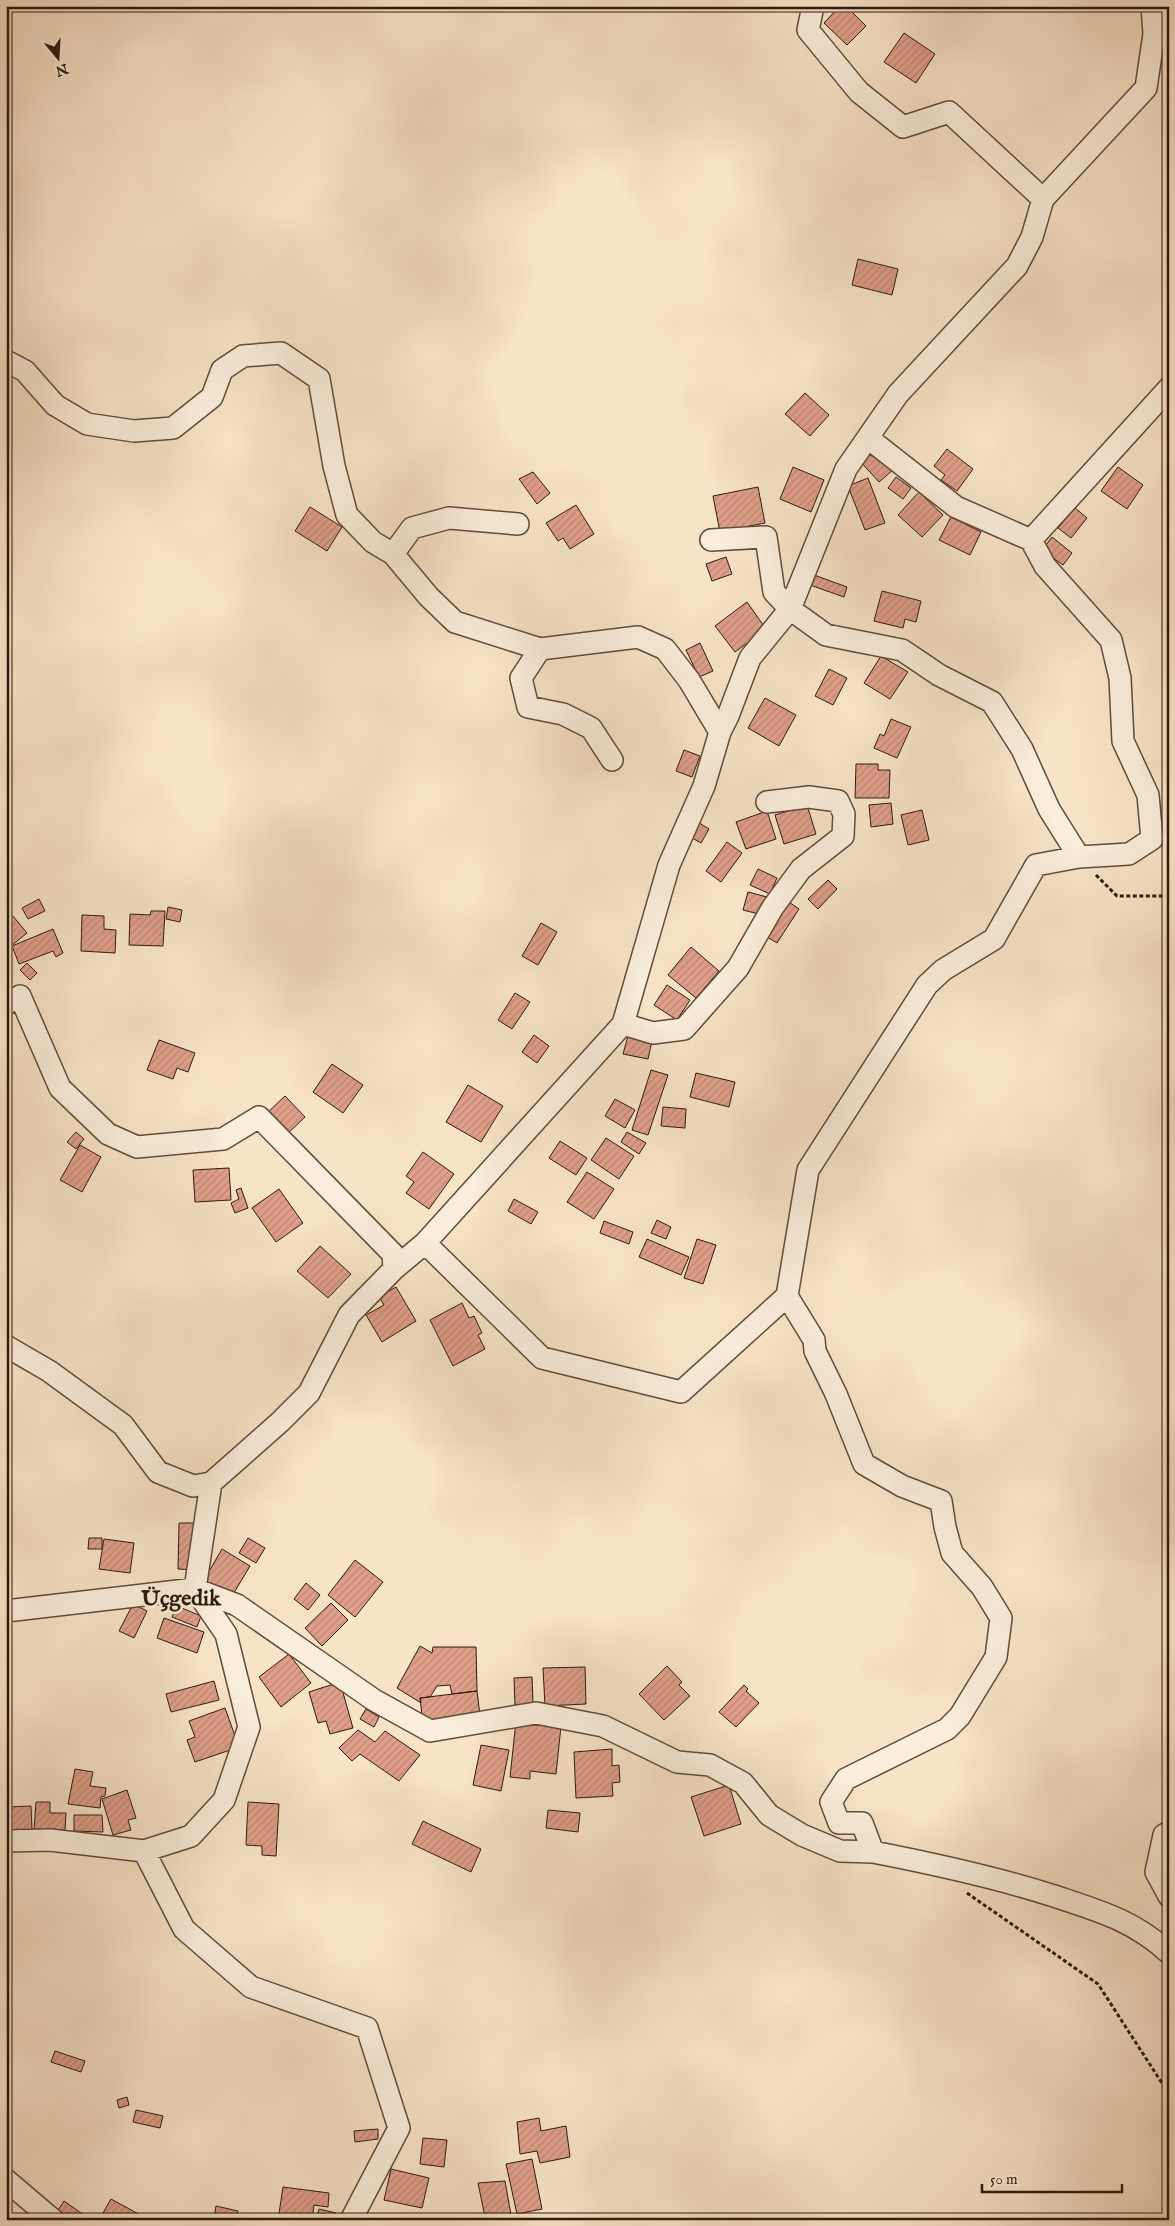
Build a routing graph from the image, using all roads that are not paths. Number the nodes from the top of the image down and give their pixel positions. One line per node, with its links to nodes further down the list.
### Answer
1 (813, 6): 3 (street)
2 (1152, 6): 3 (street)
3 (1042, 199): 6 (street)
4 (6, 361): 10 (street)
5 (1169, 388): 9 (street)
6 (868, 438): 9 (street); 11 (street)
7 (518, 524): 10 (street)
8 (712, 540): 11 (street)
9 (1031, 540): 16 (street)
10 (393, 554): 12 (street)
11 (790, 609): 13 (street); 16 (street)
12 (540, 648): 13 (street); 14 (street)
13 (720, 732): 18 (street)
14 (612, 760)
15 (767, 802): 18 (street)
16 (1079, 857): 21 (street)
17 (6, 1004): 20 (street)
18 (623, 1024): 19 (street)
19 (425, 1243): 20 (street); 21 (street)
20 (394, 1269): 23 (street)
21 (786, 1296): 29 (street)
22 (6, 1346): 23 (street)
23 (211, 1483): 24 (street)
24 (195, 1589): 25 (street); 28 (street); 29 (street)
25 (6, 1612)
26 (1169, 1832): 30 (street)
27 (6, 1842): 28 (street)
28 (144, 1851): 34 (street)
29 (873, 1852): 31 (street)
30 (1169, 1896)
31 (1169, 1953)
32 (6, 2180): 33 (street)
33 (53, 2220)
34 (351, 2220)

